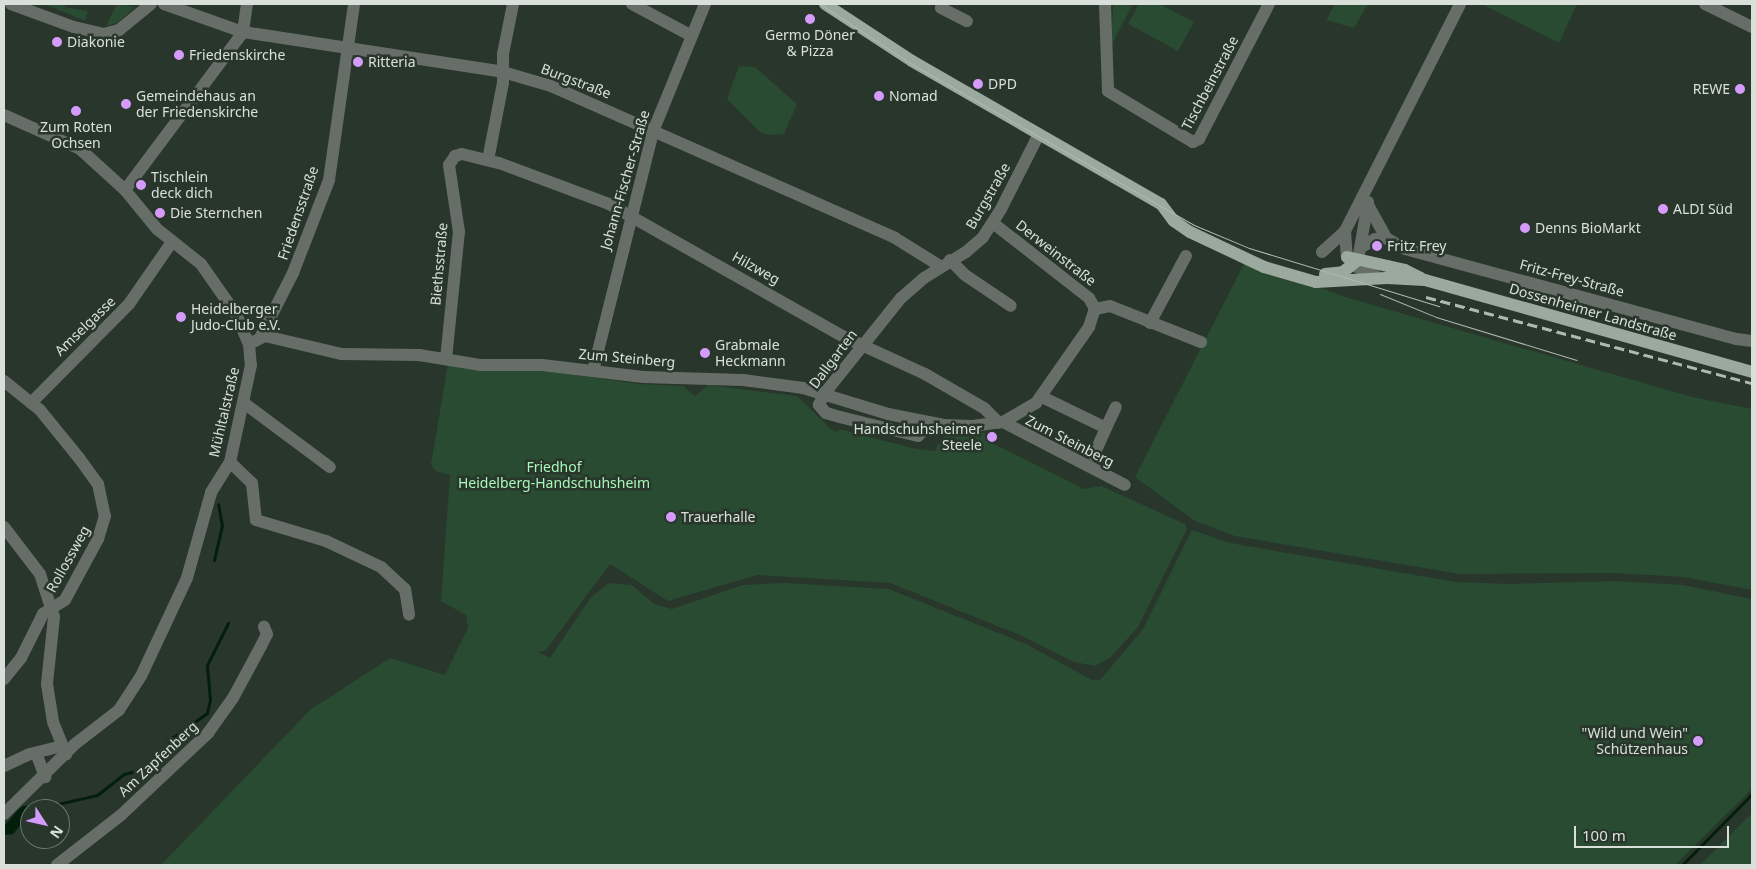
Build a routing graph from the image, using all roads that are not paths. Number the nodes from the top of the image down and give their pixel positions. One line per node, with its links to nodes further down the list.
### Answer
1 (151, 4): 14 (street)
2 (164, 4): 17 (street, Burgstraße)
3 (247, 4): 17 (street)
4 (354, 4): 19 (street, Friedensstraße)
5 (513, 4): 20 (street)
6 (632, 4): 18 (street)
7 (704, 4): 18 (street, Johann-Fischer-Straße)
8 (825, 4): 23 (main road, Dossenheimer Landstraße)
9 (943, 4): 15 (street)
10 (1105, 4): 11 (street, Tischbeinstraße)
11 (1269, 4)
12 (1460, 4): 25 (street)
13 (1705, 4): 16 (street)
14 (13, 5)
15 (967, 21)
16 (1752, 27)
17 (243, 32): 19 (street, Burgstraße); 26 (street)
18 (690, 35): 22 (street, Johann-Fischer-Straße)
19 (348, 48): 20 (street, Burgstraße); 44 (street, Friedensstraße)
20 (503, 72): 22 (street, Burgstraße); 24 (street)
21 (4, 115): 26 (street, Mühltalstraße)
22 (654, 129): 28 (street, Johann-Fischer-Straße); 37 (street, Burgstraße)
23 (1039, 134): 29 (street, Burgstraße); 38 (main road, Dossenheimer Landstraße)
24 (488, 160): 28 (street, Hilzweg); 49 (street, Biethsstraße)
25 (1374, 178): 27 (street); 30 (street)
26 (125, 190): 32 (street, Mühltalstraße)
27 (1368, 205): 31 (street); 33 (street)
28 (630, 216): 48 (street, Hilzweg); 50 (street, Johann-Fischer-Straße)
29 (993, 223): 37 (street, Burgstraße); 42 (street, Derweinstraße)
30 (1345, 232): 34 (street); 36 (street)
31 (1386, 238): 33 (street); 45 (street, Fritz-Frey-Straße)
32 (172, 242): 47 (street, Mühltalstraße); 55 (street, Amselgasse)
33 (1362, 247): 36 (street)
34 (1322, 252)
35 (1186, 256): 43 (street)
36 (1353, 261): 38 (main road, Dossenheimer Landstraße); 39 (street, Dossenheimer Landstraße); 40 (main road, Dossenheimer Landstraße)
37 (945, 263): 41 (street, Burgstraße); 48 (street, Dallgarten)
38 (1286, 275): 39 (main road, Dossenheimer Landstraße)
39 (1380, 278): 40 (main road, Dossenheimer Landstraße)
40 (1425, 280): 51 (main road, Dossenheimer Landstraße)
41 (1011, 306)
42 (1095, 309): 43 (street); 54 (street, Zum Steinberg)
43 (1150, 323): 46 (street)
44 (261, 336): 47 (street); 49 (street, Zum Steinberg)
45 (1752, 341)
46 (1201, 342)
47 (249, 344): 56 (street, Mühltalstraße)
48 (862, 344): 53 (street, Dallgarten); 58 (street, Hilzweg)
49 (446, 359): 50 (street, Zum Steinberg)
50 (593, 371): 53 (street, Zum Steinberg)
51 (1752, 372)
52 (4, 381): 55 (street, Rollossweg)
53 (824, 394): 59 (street, Dallgarten)
54 (1042, 397): 58 (street, Zum Steinberg); 60 (street, Zum Steinberg)
55 (31, 403): 66 (street, Rollossweg)
56 (244, 403): 62 (street, Mühltalstraße); 63 (street)
57 (1116, 407): 60 (street, Zum Steinberg)
58 (1001, 422): 59 (street, Zum Steinberg); 64 (street, Zum Steinberg)
59 (931, 423)
60 (1106, 428): 61 (street, Zum Steinberg)
61 (1094, 455)
62 (230, 462): 67 (street); 70 (street, Mühltalstraße)
63 (330, 467)
64 (1125, 485)
65 (4, 527): 66 (street)
66 (52, 609): 69 (street, Rollossweg); 70 (street)
67 (409, 615)
68 (264, 627): 75 (street, Am Zapfenberg)
69 (4, 679)
70 (64, 750): 71 (street); 73 (street, Mühltalstraße)
71 (36, 753): 72 (street); 73 (street)
72 (4, 766)
73 (45, 777): 74 (street, Mühltalstraße)
74 (4, 814)
75 (57, 865)

